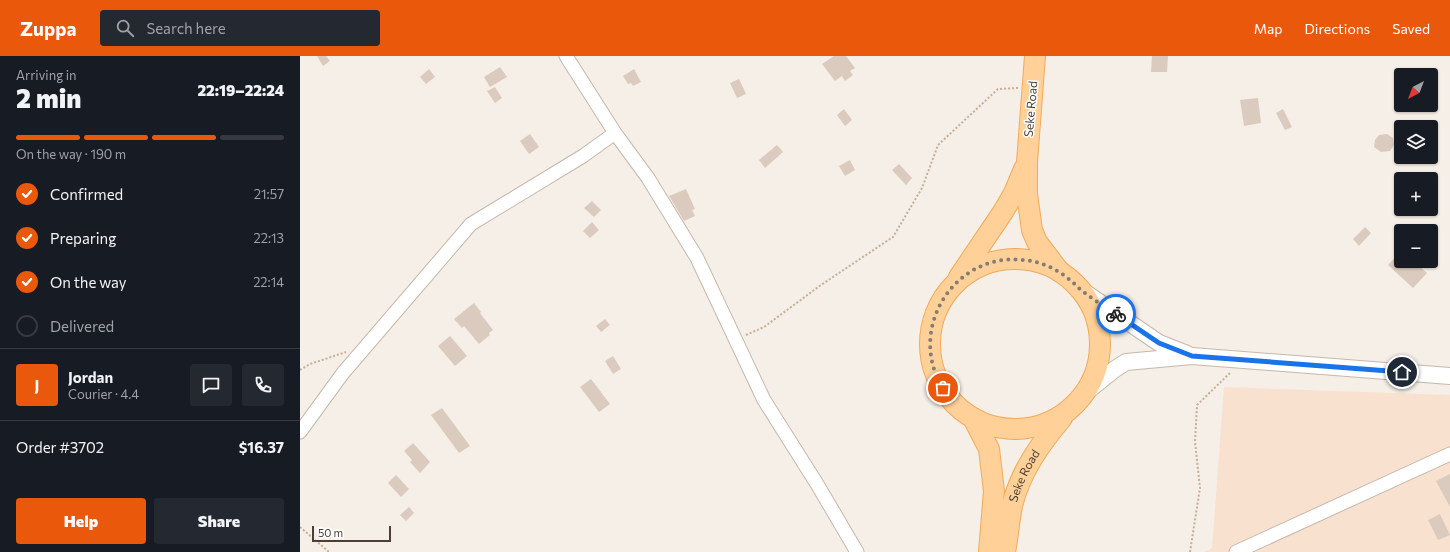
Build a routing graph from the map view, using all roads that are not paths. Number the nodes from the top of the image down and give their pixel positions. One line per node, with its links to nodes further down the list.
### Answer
1 (566, 56): 3 (street)
2 (1036, 56): 4 (main road, Seke Road)
3 (615, 133): 13 (street); 15 (street)
4 (1027, 162): 5 (main road); 6 (main road)
5 (1059, 272): 6 (main road, Seke Road); 7 (main road, Seke Road)
6 (953, 285): 12 (main road, Seke Road)
7 (1080, 290): 8 (street); 10 (main road, Seke Road)
8 (1192, 356): 9 (street); 10 (street)
9 (1450, 376)
10 (1085, 394): 11 (main road, Seke Road)
11 (1067, 412): 12 (main road, Seke Road); 17 (main road, Seke Road)
12 (973, 418): 16 (main road, Seke Road)
13 (300, 432)
14 (1450, 454): 18 (street)
15 (857, 552)
16 (989, 552)
17 (1006, 552)
18 (1236, 552)

